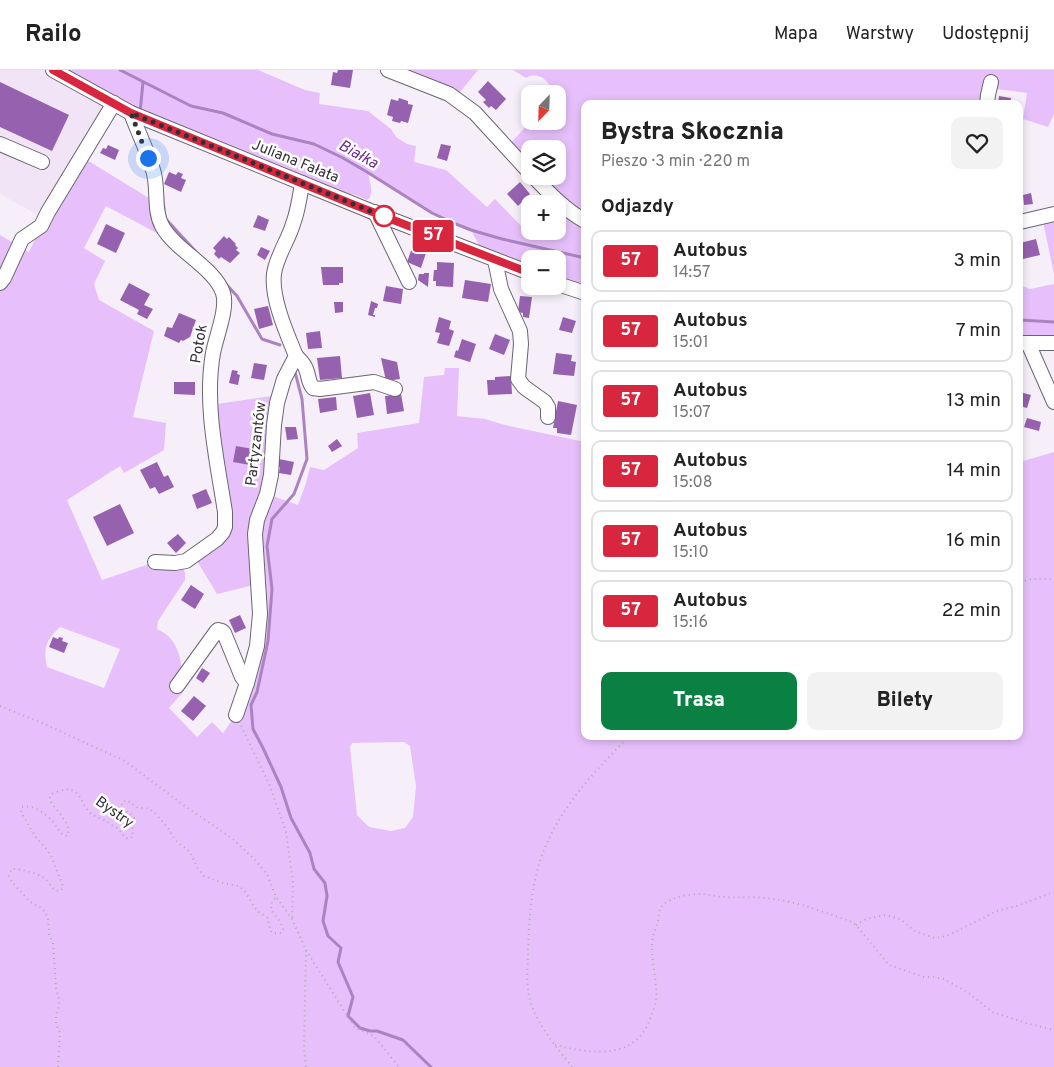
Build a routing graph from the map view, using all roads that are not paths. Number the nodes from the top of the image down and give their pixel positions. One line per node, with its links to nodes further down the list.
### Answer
1 (53, 70): 5 (street, Juliana Fałata)
2 (388, 70): 9 (street)
3 (991, 82): 4 (street)
4 (987, 100)
5 (114, 103): 6 (street, Juliana Fałata); 19 (street)
6 (131, 113): 10 (street, Juliana Fałata); 28 (street, Potok)
7 (0, 144): 8 (street)
8 (42, 162)
9 (521, 163)
10 (302, 183): 12 (street, Juliana Fałata); 24 (street)
11 (541, 185): 14 (street)
12 (375, 212): 16 (street, Juliana Fałata); 18 (street)
13 (1054, 214): 15 (street)
14 (581, 219)
15 (1023, 221)
16 (496, 260): 17 (street, Juliana Fałata); 27 (street)
17 (521, 270)
18 (409, 282)
19 (0, 283)
20 (566, 287): 21 (street)
21 (581, 292)
22 (1024, 343): 23 (street); 26 (street)
23 (1054, 343)
24 (296, 356): 25 (street); 29 (street, Partyzantów)
25 (395, 389)
26 (1054, 402)
27 (548, 417)
28 (155, 562)
29 (247, 683): 30 (street); 31 (street, Partyzantów)
30 (177, 686)
31 (236, 715)

